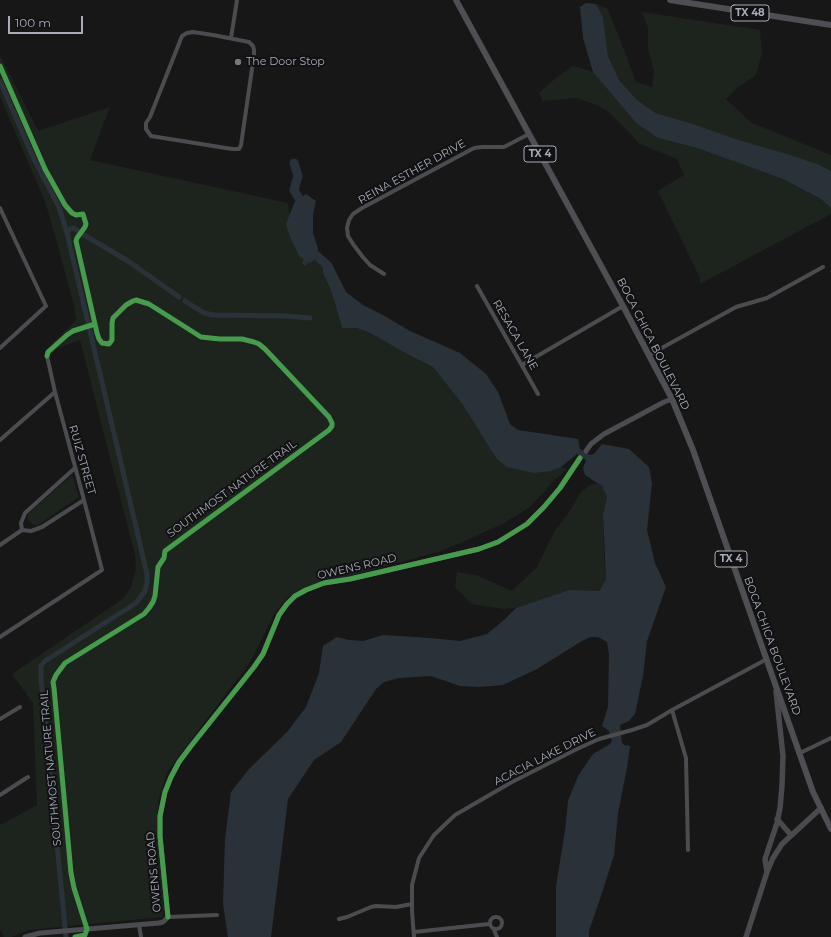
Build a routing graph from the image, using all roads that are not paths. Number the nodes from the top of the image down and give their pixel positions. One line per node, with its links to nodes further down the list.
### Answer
1 (237, 0): 5 (street)
2 (456, 0): 6 (main road, BOCA CHICA BOULEVARD / TX 4)
3 (670, 0): 4 (main road, TX 48)
4 (831, 25)
5 (232, 38): 5 (street)
6 (529, 134): 9 (street, REINA ESTHER DRIVE); 11 (main road, BOCA CHICA BOULEVARD / TX 4)
7 (0, 208): 12 (street)
8 (823, 267): 13 (street)
9 (384, 274)
10 (477, 286): 15 (street, RESACA LANE)
11 (623, 306): 13 (main road, BOCA CHICA BOULEVARD / TX 4); 15 (street)
12 (0, 348)
13 (649, 355): 18 (main road, BOCA CHICA BOULEVARD / TX 4)
14 (47, 356): 16 (street, RUIZ STREET)
15 (522, 365): 17 (street, RESACA LANE)
16 (54, 392): 19 (street); 22 (street, RUIZ STREET)
17 (538, 394)
18 (672, 399): 20 (street); 27 (main road, BOCA CHICA BOULEVARD / TX 4)
19 (0, 440)
20 (586, 451)
21 (580, 458): 44 (street, OWENS ROAD)
22 (75, 468): 23 (street, RUIZ STREET); 24 (street)
23 (84, 500): 24 (street); 26 (street, RUIZ STREET)
24 (22, 530): 25 (street)
25 (0, 545)
26 (0, 637)
27 (767, 659): 28 (main road, BOCA CHICA BOULEVARD / TX 4); 30 (street, ACACIA LAKE DRIVE)
28 (776, 686): 33 (main road, BOCA CHICA BOULEVARD / TX 4); 37 (main road)
29 (20, 707): 31 (street)
30 (672, 710): 40 (street); 42 (street, ACACIA LAKE DRIVE)
31 (0, 719)
32 (831, 738): 33 (street)
33 (800, 753): 36 (main road, BOCA CHICA BOULEVARD / TX 4)
34 (28, 777): 35 (street)
35 (0, 795)
36 (821, 808): 38 (main road, BOCA CHICA BOULEVARD / TX 4); 39 (main road)
37 (777, 819): 39 (main road); 41 (main road)
38 (831, 829)
39 (791, 835): 41 (main road)
40 (688, 850)
41 (767, 872): 54 (main road)
42 (412, 904): 45 (street); 49 (street, ACACIA LAKE DRIVE)
43 (217, 915): 44 (street)
44 (168, 918): 47 (street)
45 (339, 919)
46 (490, 924): 48 (street); 48 (street); 49 (street)
47 (139, 925): 50 (street); 51 (street)
48 (494, 930): 53 (street)
49 (414, 932): 52 (street, ACACIA LAKE DRIVE)
50 (25, 937)
51 (141, 937)
52 (414, 937)
53 (497, 937)
54 (746, 937)

